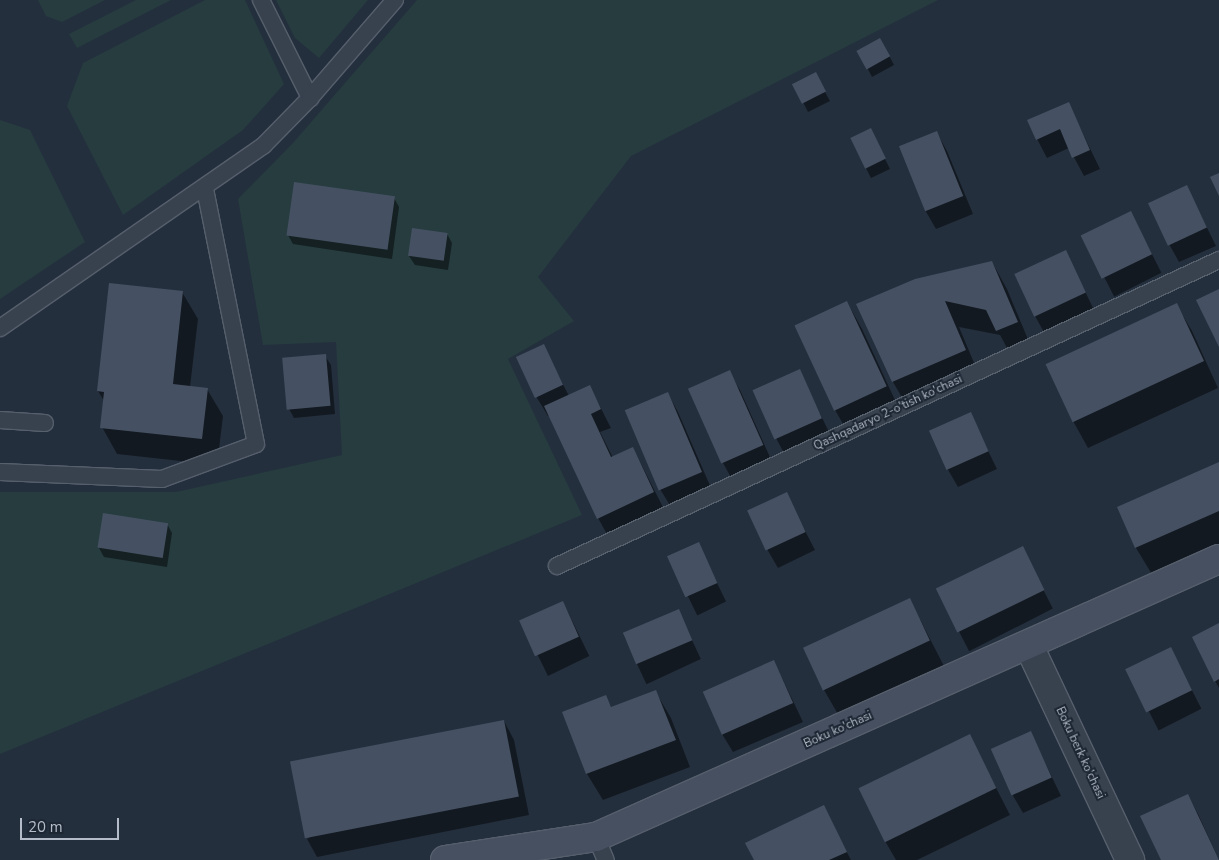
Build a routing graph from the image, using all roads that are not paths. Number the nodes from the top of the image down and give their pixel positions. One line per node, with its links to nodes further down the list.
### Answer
1 (261, 0): 3 (lane)
2 (395, 0): 3 (lane)
3 (310, 98): 4 (lane)
4 (205, 188): 6 (lane); 9 (lane)
5 (1219, 260): 11 (lane, Qashqadaryo 2-o'tish ko'chasi)
6 (0, 328)
7 (0, 420): 8 (lane)
8 (45, 423)
9 (0, 472)
10 (1219, 559): 12 (street, Boku ko'chasi)
11 (556, 566)
12 (1029, 646): 13 (street, Boku ko'chasi); 15 (street, Boku berk ko'chasi)
13 (601, 848): 14 (street, Boku ko'chasi)
14 (444, 860)
15 (1130, 860)

